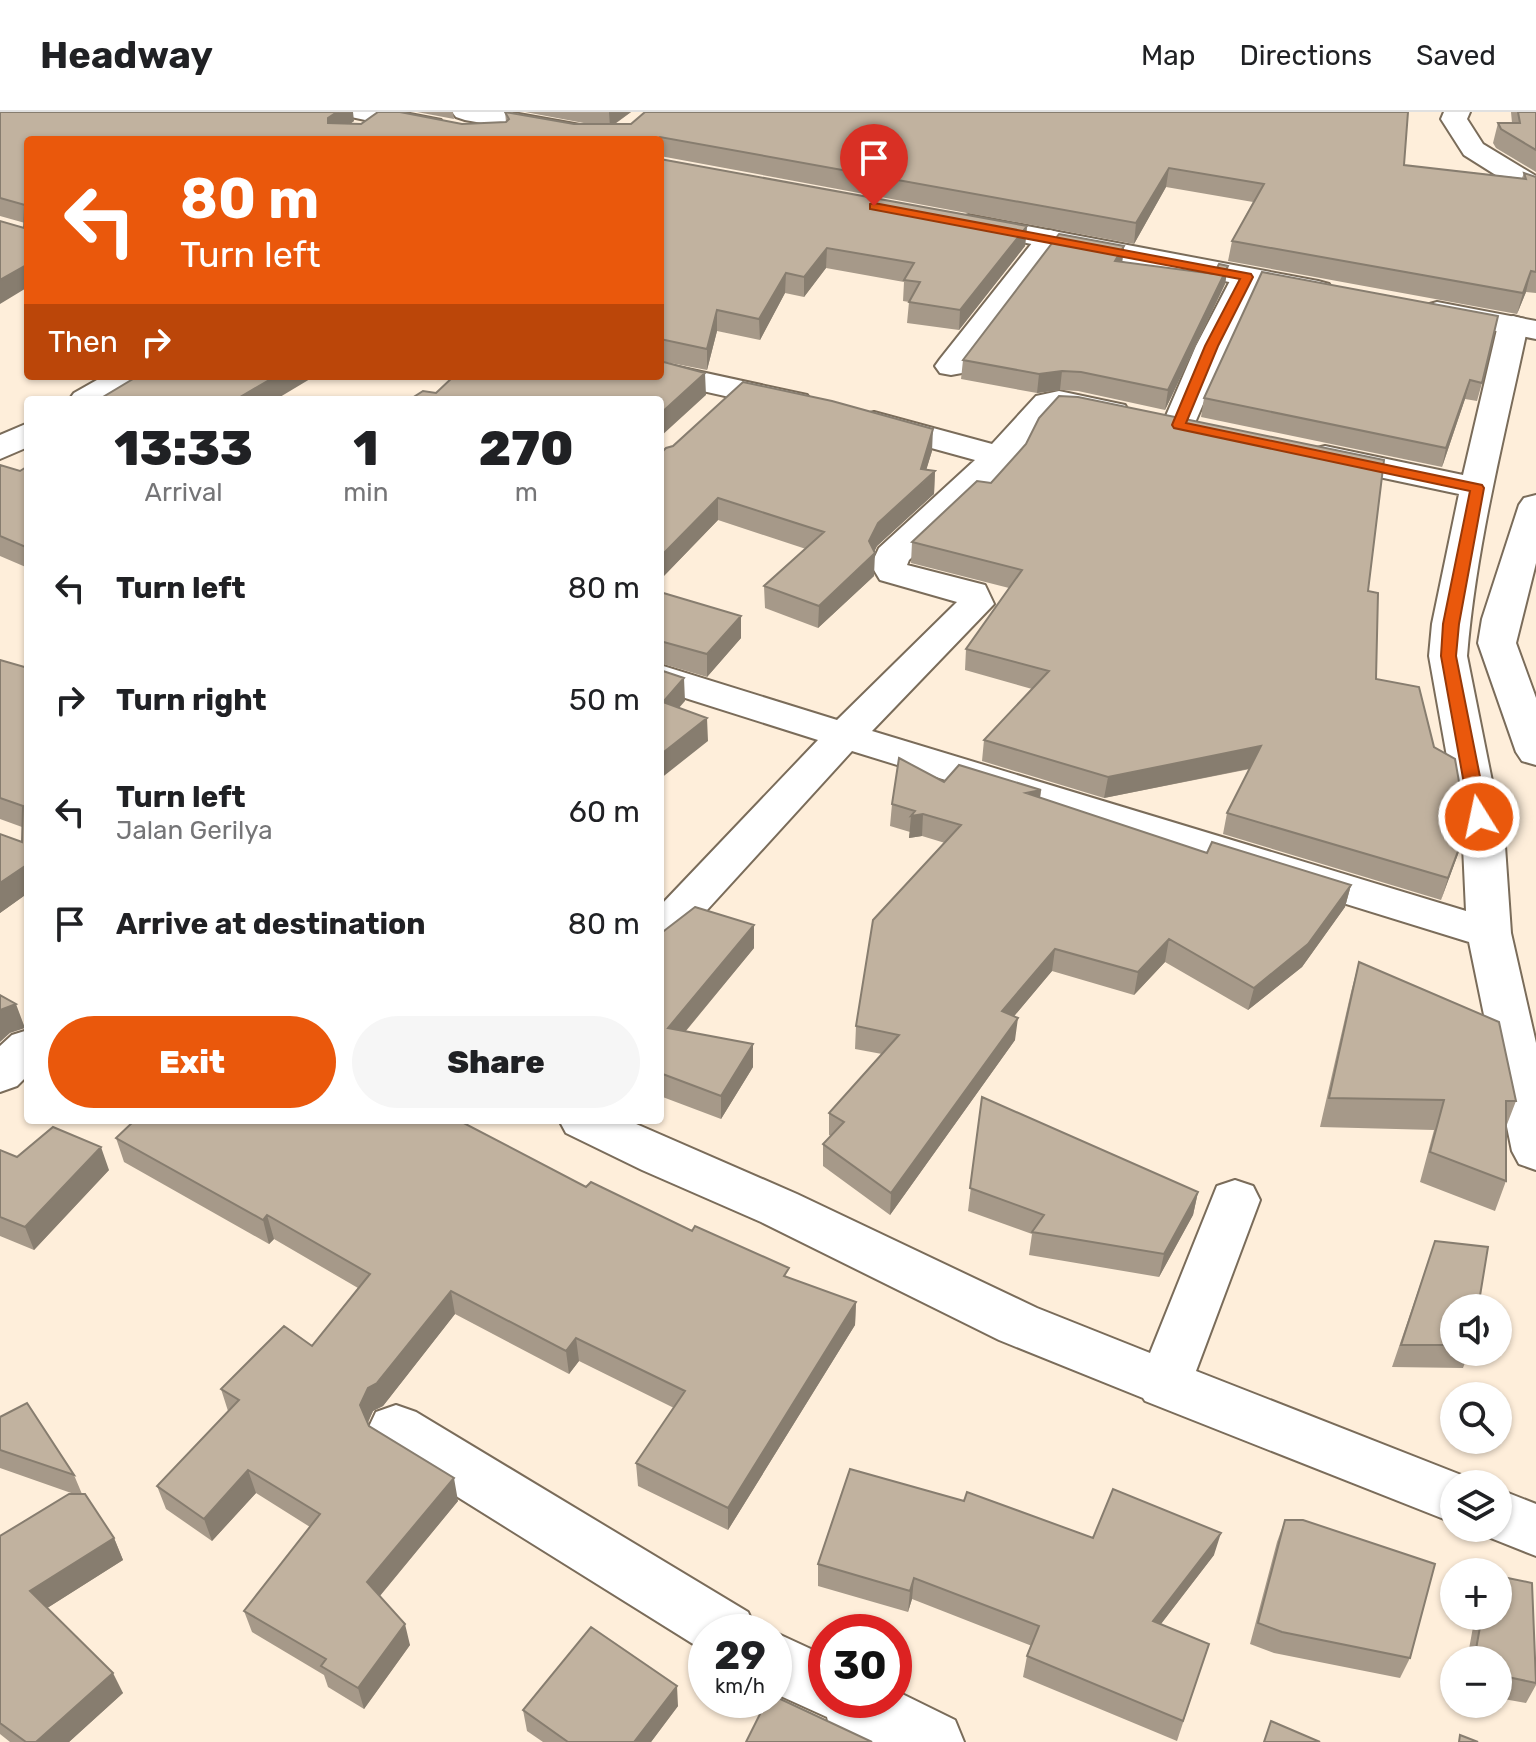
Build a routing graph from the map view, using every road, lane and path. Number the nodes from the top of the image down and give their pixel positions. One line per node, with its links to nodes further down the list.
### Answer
1 (465, 112): 6 (main road)
2 (1457, 112): 8 (main road)
3 (367, 120): 5 (main road)
4 (640, 121): 7 (main road)
5 (471, 136)
6 (596, 136)
7 (623, 136)
8 (1536, 188)
9 (1050, 239): 10 (main road); 10 (main road); 13 (main road)
10 (1247, 277): 22 (main road)
11 (1416, 298): 12 (main road)
12 (1530, 321): 25 (main road)
13 (951, 366)
14 (664, 373): 16 (main road)
15 (120, 380): 17 (main road)
16 (736, 388): 18 (main road); 22 (main road)
17 (92, 396)
18 (703, 419)
19 (24, 435): 20 (main road)
20 (0, 449)
21 (1291, 449): 25 (main road)
22 (999, 456): 28 (main road)
23 (0, 462): 24 (main road)
24 (24, 471)
25 (1477, 488): 31 (main road)
26 (1536, 505): 29 (main road)
27 (664, 678): 28 (main road)
28 (846, 734): 30 (main road); 31 (main road)
29 (1536, 752)
30 (664, 929)
31 (1489, 933): 35 (main road)
32 (24, 1051): 33 (main road)
33 (0, 1074)
34 (591, 1124): 37 (main road)
35 (1536, 1151)
36 (1235, 1200): 37 (main road)
37 (1164, 1385): 39 (main road)
38 (396, 1429): 42 (main road)
39 (1440, 1493)
40 (1512, 1521): 41 (main road)
41 (1536, 1530)
42 (698, 1614)
43 (886, 1718): 44 (main road)
44 (933, 1742)

